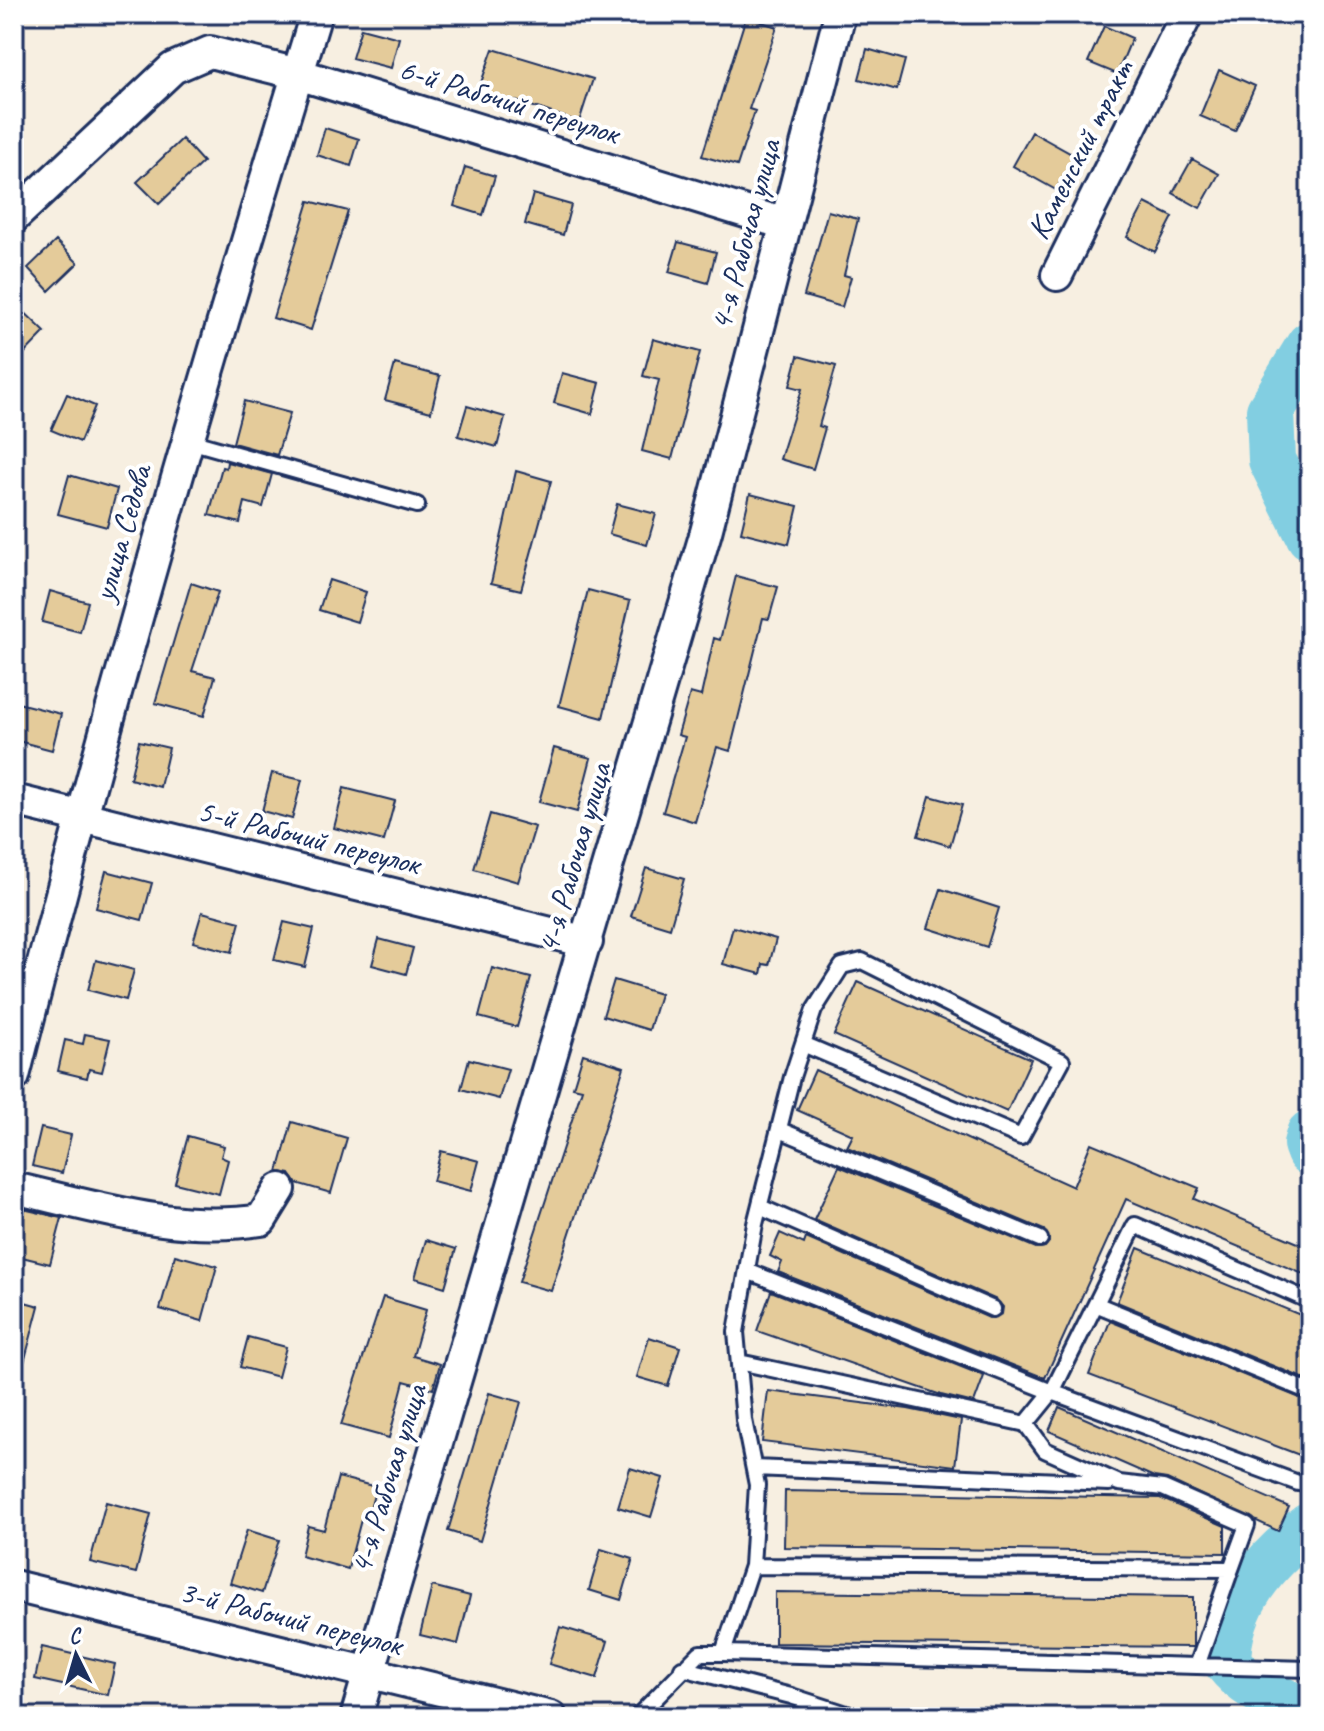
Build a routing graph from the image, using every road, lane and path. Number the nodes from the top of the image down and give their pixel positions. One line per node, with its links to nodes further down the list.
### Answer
1 (316, 14): 4 (street, улица Седова)
2 (840, 14): 6 (street, 4-я Рабочая улица)
3 (1187, 14): 7 (street, Каменский тракт)
4 (298, 74): 5 (street, 6-й Рабочий переулок); 6 (street, 6-й Рабочий переулок); 8 (street, улица Седова)
5 (14, 217)
6 (785, 224): 12 (street, 4-я Рабочая улица)
7 (1057, 275)
8 (186, 440): 9 (lane); 11 (street, улица Седова)
9 (417, 505)
10 (14, 800): 11 (street, 5-й Рабочий переулок)
11 (79, 817): 12 (street, 5-й Рабочий переулок); 14 (street, улица Седова)
12 (587, 942): 38 (street, 4-я Рабочая улица)
13 (803, 1044): 13 (lane); 15 (lane)
14 (14, 1076)
15 (780, 1130): 18 (lane); 19 (lane)
16 (14, 1188): 17 (street)
17 (280, 1189)
18 (760, 1207): 20 (lane); 23 (lane)
19 (1040, 1239)
20 (747, 1271): 24 (lane); 25 (lane)
21 (1310, 1301): 22 (lane)
22 (1098, 1305): 25 (lane); 26 (lane)
23 (993, 1309)
24 (739, 1362): 27 (lane); 28 (lane)
25 (1052, 1392): 27 (lane); 30 (lane)
26 (1310, 1392)
27 (1026, 1424): 29 (lane)
28 (754, 1468): 29 (lane); 31 (lane)
29 (1119, 1483): 32 (lane)
30 (1298, 1483)
31 (752, 1566): 32 (lane); 34 (lane)
32 (1231, 1569): 35 (lane)
33 (14, 1586): 38 (street, 3-й Рабочий переулок)
34 (723, 1653): 35 (lane); 36 (lane)
35 (1197, 1666): 37 (lane)
36 (682, 1668): 41 (lane); 42 (lane)
37 (1310, 1669)
38 (366, 1674): 39 (street, 4-я Рабочая улица); 40 (street, 3-й Рабочий переулок)
39 (356, 1717)
40 (551, 1717)
41 (637, 1717)
42 (856, 1717)

